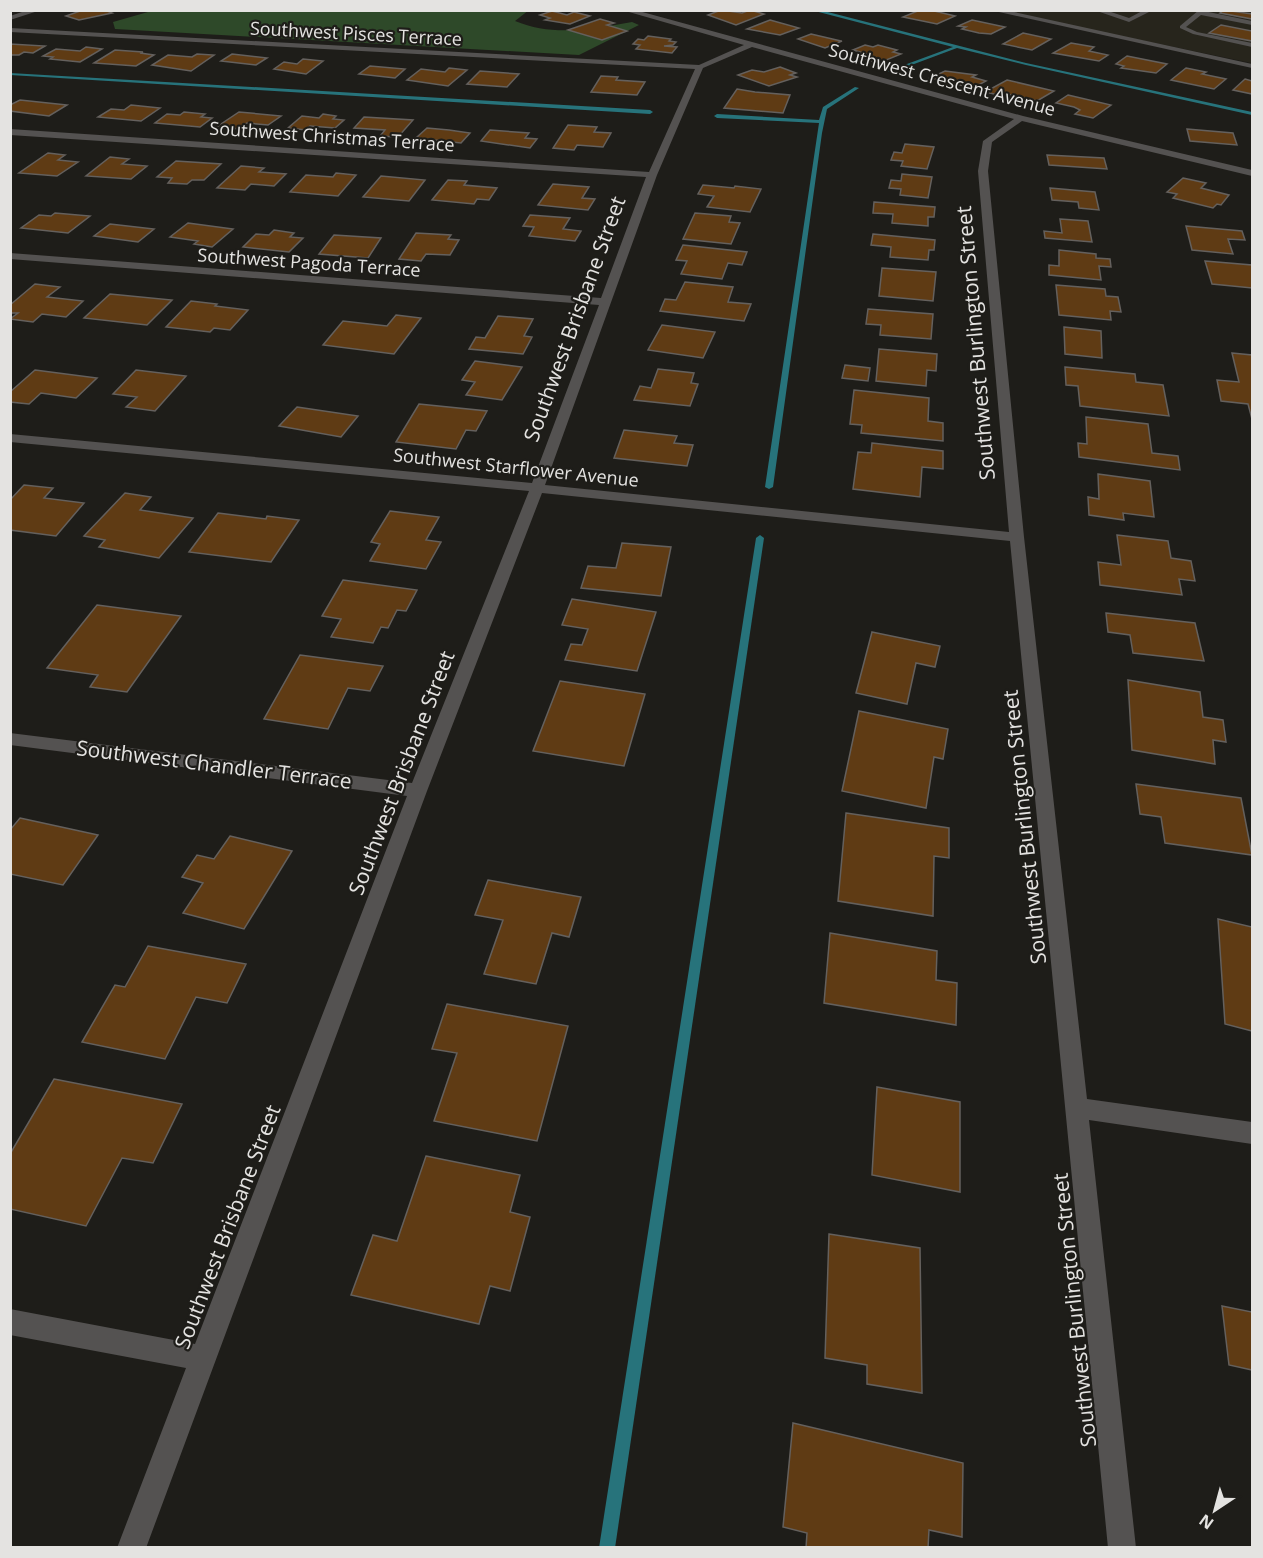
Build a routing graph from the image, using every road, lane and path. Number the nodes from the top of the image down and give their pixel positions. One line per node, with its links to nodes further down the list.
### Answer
1 (38, 10): 11 (street)
2 (625, 10): 14 (street, Southwest Crescent Avenue)
3 (993, 10): 16 (street)
4 (1097, 10): 9 (lane)
5 (1150, 10): 10 (lane)
6 (1122, 11): 10 (lane)
7 (1087, 12): 9 (lane)
8 (1201, 12): 12 (lane); 15 (lane)
9 (1111, 15): 10 (lane)
10 (1142, 15)
11 (10, 18)
12 (1252, 23)
13 (10, 30): 17 (street, Southwest Pisces Terrace)
14 (750, 45): 17 (street); 18 (street, Southwest Crescent Avenue)
15 (1252, 45)
16 (1252, 66)
17 (699, 68): 21 (street, Southwest Brisbane Street)
18 (1021, 118): 20 (street, Southwest Crescent Avenue); 26 (street, Southwest Burlington Street)
19 (10, 132): 21 (street, Southwest Christmas Terrace)
20 (1252, 173)
21 (652, 174): 23 (street, Southwest Brisbane Street)
22 (10, 256): 23 (street, Southwest Pagoda Terrace)
23 (604, 302): 25 (street, Southwest Brisbane Street)
24 (10, 438): 25 (street, Southwest Starflower Avenue)
25 (537, 488): 26 (street, Southwest Starflower Avenue); 28 (street, Southwest Brisbane Street)
26 (1017, 537): 29 (street, Southwest Burlington Street)
27 (10, 739): 28 (street, Southwest Chandler Terrace)
28 (418, 791): 32 (street, Southwest Brisbane Street)
29 (1077, 1108): 30 (street); 34 (street, Southwest Burlington Street)
30 (1252, 1134)
31 (10, 1322): 32 (street)
32 (202, 1358): 33 (street, Southwest Brisbane Street)
33 (131, 1548)
34 (1122, 1548)

